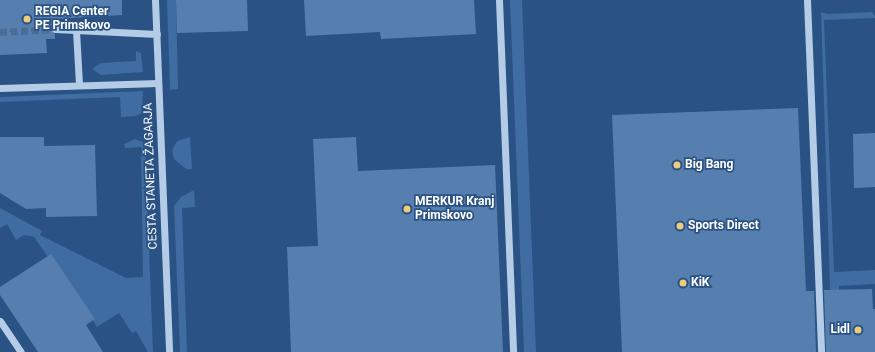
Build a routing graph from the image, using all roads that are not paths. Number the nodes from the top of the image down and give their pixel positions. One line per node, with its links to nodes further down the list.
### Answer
1 (155, 0): 6 (street, CESTA STANETA ŽAGARJA)
2 (499, 0): 13 (street)
3 (807, 0): 14 (street)
4 (55, 29): 5 (street)
5 (76, 30): 6 (street); 8 (street)
6 (157, 34): 7 (street, CESTA STANETA ŽAGARJA)
7 (158, 82): 8 (street); 12 (street, CESTA STANETA ŽAGARJA)
8 (79, 84): 9 (street)
9 (0, 88)
10 (0, 321): 11 (street)
11 (21, 352)
12 (169, 352)
13 (513, 352)
14 (821, 352)

